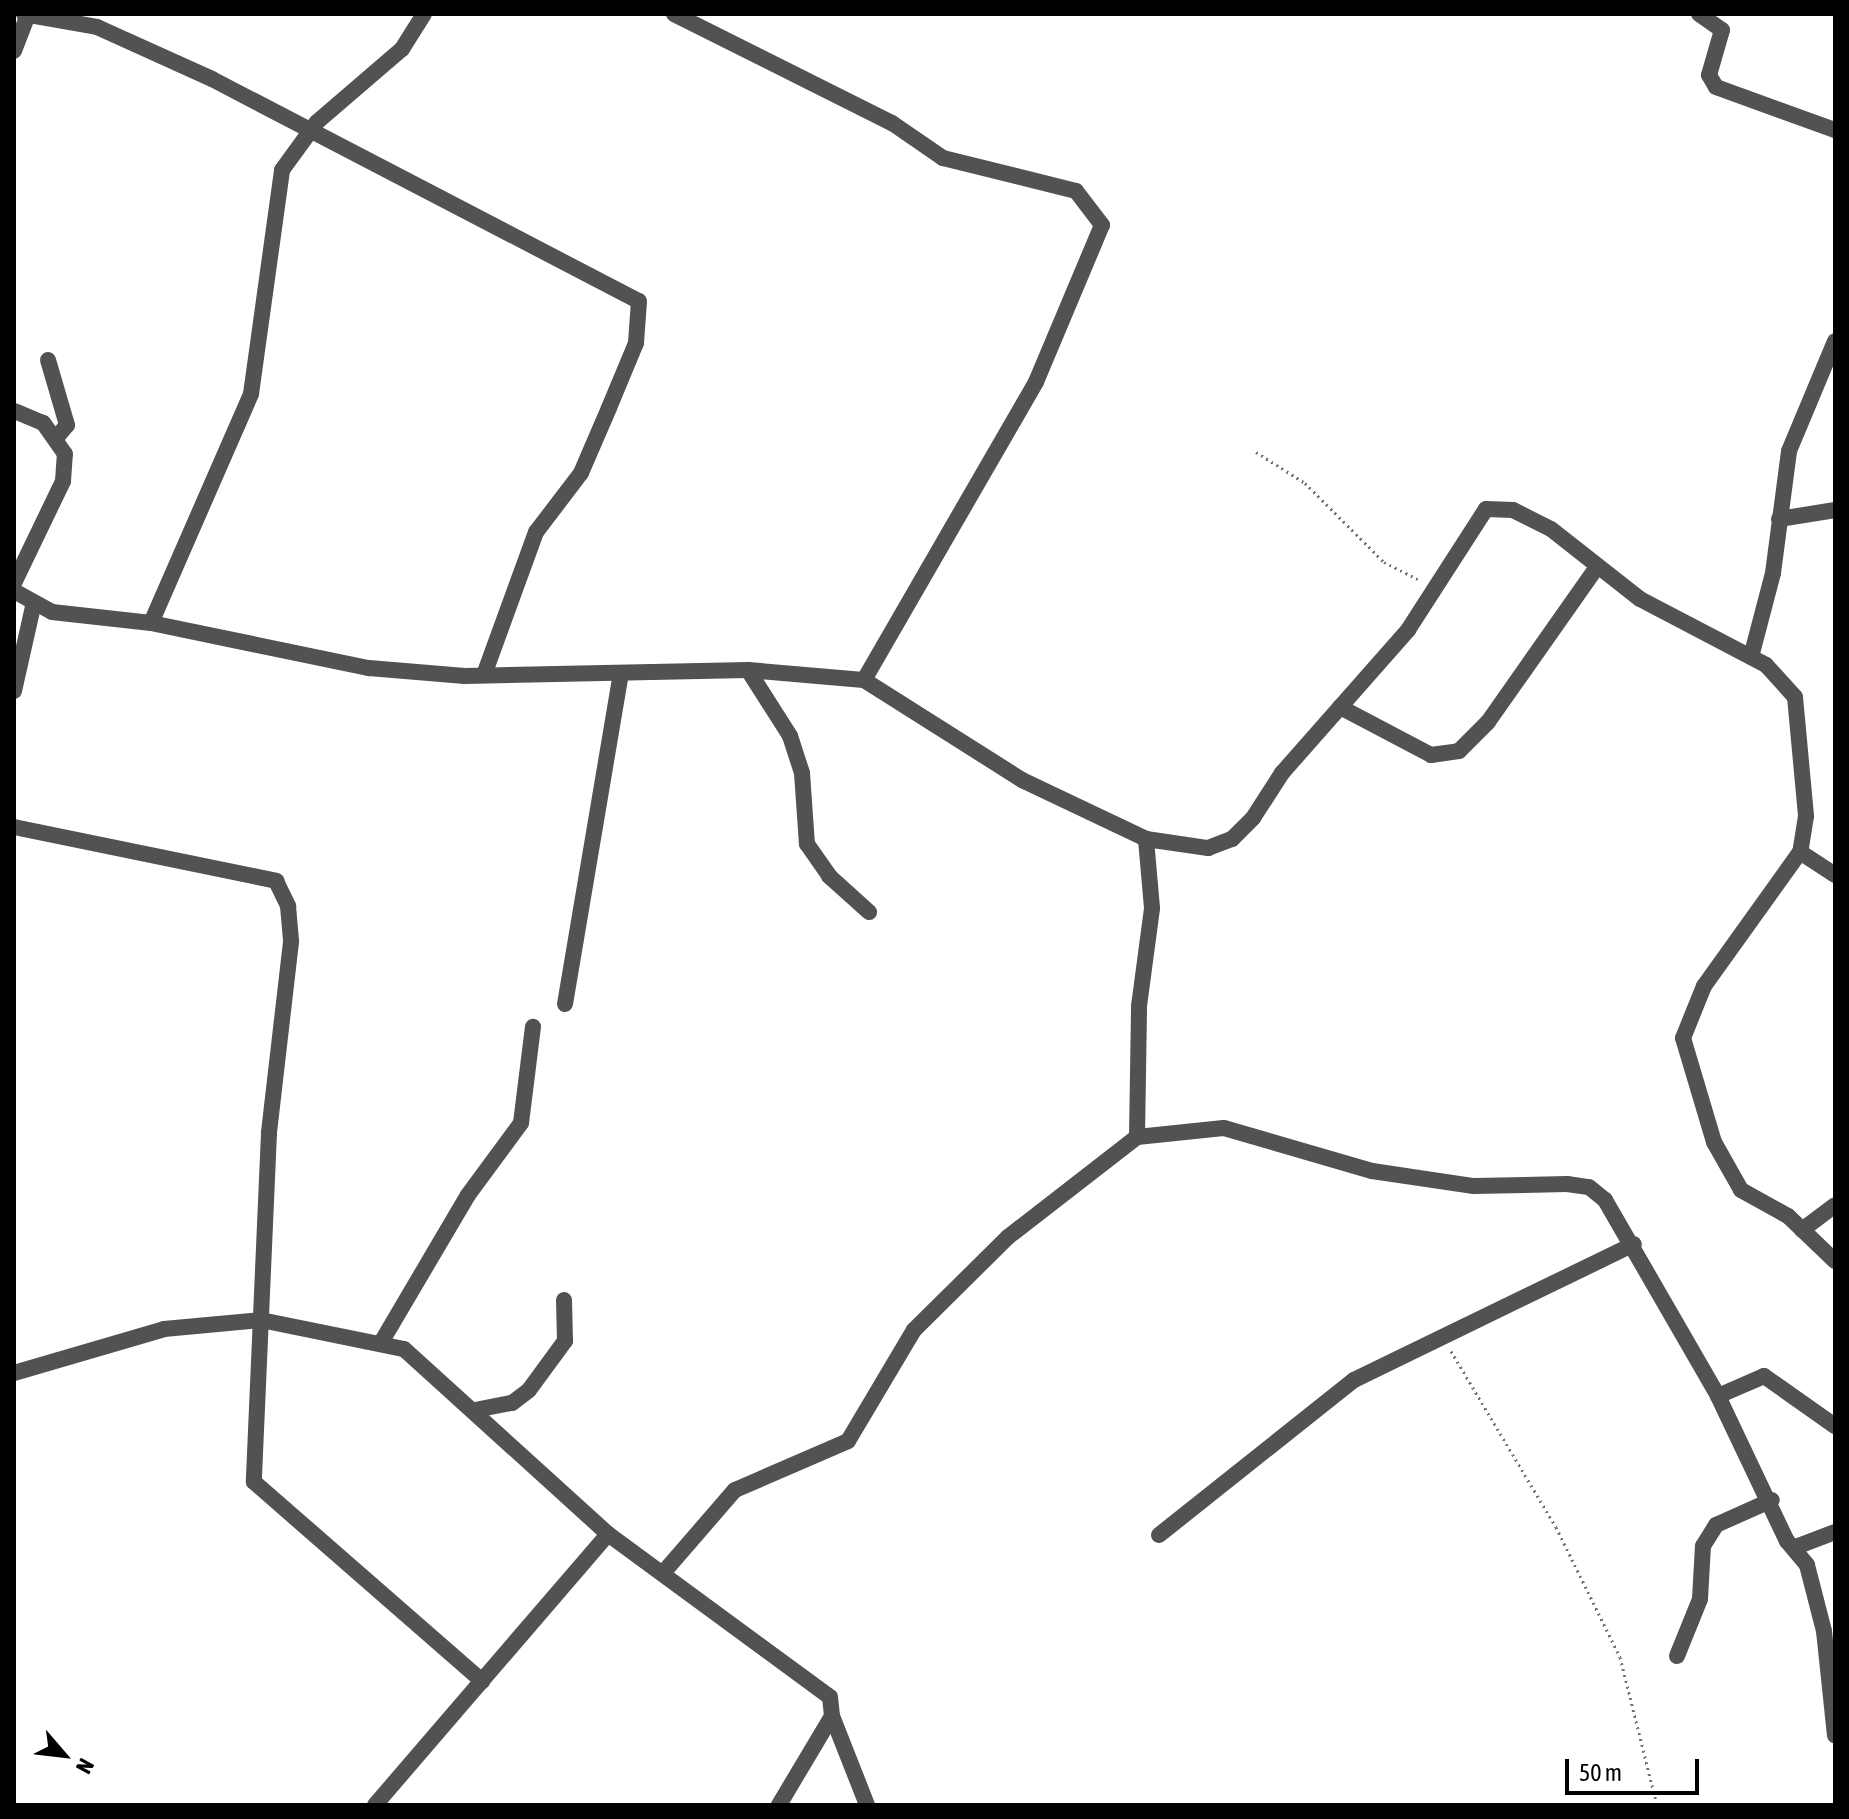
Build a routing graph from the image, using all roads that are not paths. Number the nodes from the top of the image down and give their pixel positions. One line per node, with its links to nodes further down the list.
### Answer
1 (424, 14): 7 (street)
2 (674, 14): 23 (street)
3 (1699, 14): 6 (street)
4 (26, 15): 5 (street); 7 (street)
5 (14, 51)
6 (1835, 130)
7 (308, 133): 18 (street); 21 (street)
8 (1835, 341): 13 (street)
9 (48, 360): 11 (street)
10 (15, 411): 11 (street)
11 (56, 438): 15 (street)
12 (1835, 510): 13 (street)
13 (1779, 519): 19 (street)
14 (1597, 567): 19 (street); 25 (street); 25 (street)
15 (14, 583)
16 (14, 591): 17 (street)
17 (33, 607): 18 (street); 24 (street)
18 (151, 623): 21 (street)
19 (1751, 657): 28 (street)
20 (748, 670): 22 (street); 23 (street); 30 (street)
21 (485, 672): 22 (street)
22 (621, 674): 31 (street)
23 (864, 680): 27 (street)
24 (14, 691)
25 (1340, 707): 27 (street)
26 (14, 827): 39 (street)
27 (1146, 839): 33 (street)
28 (1800, 852): 29 (street); 35 (street)
29 (1835, 875)
30 (869, 912)
31 (565, 1004)
32 (533, 1027): 40 (street)
33 (1137, 1137): 36 (street); 50 (street)
34 (1835, 1205): 35 (street)
35 (1802, 1230): 37 (street)
36 (1634, 1244): 42 (street); 48 (street)
37 (1835, 1261)
38 (564, 1300): 43 (street)
39 (261, 1320): 40 (street); 41 (street); 52 (street)
40 (382, 1341): 43 (street)
41 (14, 1373)
42 (1718, 1396): 44 (street); 45 (street)
43 (475, 1410): 47 (street)
44 (1835, 1426)
45 (1772, 1500): 49 (street); 51 (street)
46 (1835, 1532): 49 (street)
47 (608, 1534): 50 (street); 52 (street)
48 (1159, 1535)
49 (1793, 1548): 54 (street)
50 (663, 1573): 53 (street)
51 (1677, 1656)
52 (482, 1681): 55 (street)
53 (832, 1716): 56 (street); 57 (street)
54 (1835, 1735)
55 (375, 1805)
56 (779, 1805)
57 (867, 1805)

